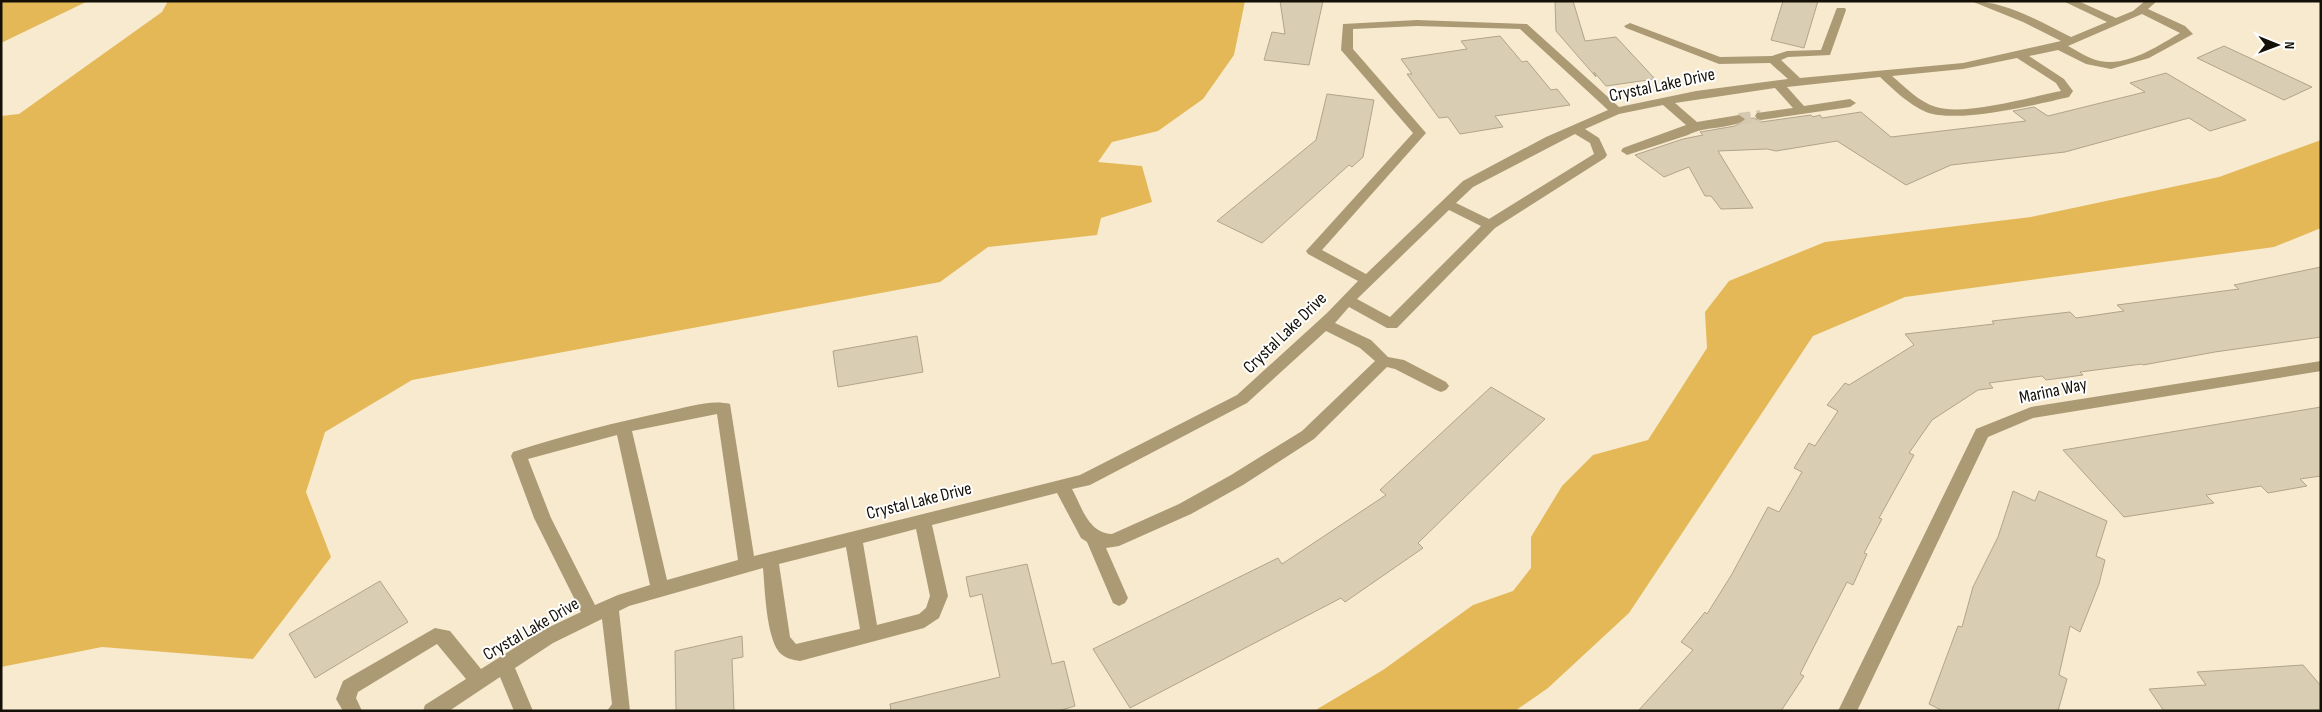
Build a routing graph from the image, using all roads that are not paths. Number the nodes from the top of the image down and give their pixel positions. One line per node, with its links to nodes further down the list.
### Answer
1 (1976, 1): 7 (street)
2 (2068, 1): 5 (street)
3 (2141, 5): 5 (street, Crystal Lake Drive); 7 (street)
4 (1841, 10): 9 (street)
5 (2116, 22): 7 (street, Crystal Lake Drive)
6 (1630, 26): 9 (street)
7 (2064, 44): 8 (street, Crystal Lake Drive)
8 (2018, 54): 10 (street, Crystal Lake Drive); 10 (street)
9 (1773, 59): 11 (street)
10 (1882, 73): 11 (street, Crystal Lake Drive)
11 (1798, 82): 12 (street, Crystal Lake Drive)
12 (1778, 84): 13 (street, Crystal Lake Drive); 15 (street)
13 (1666, 101): 16 (street, Crystal Lake Drive); 19 (street)
14 (1850, 103): 15 (street)
15 (1801, 110): 17 (street)
16 (1616, 111): 20 (street, Crystal Lake Drive); 24 (street)
17 (1761, 116)
18 (1739, 119): 19 (street)
19 (1694, 126): 21 (street)
20 (1576, 129): 22 (street, Crystal Lake Drive); 23 (street)
21 (1627, 151)
22 (1447, 204): 23 (street); 24 (street, Crystal Lake Drive)
23 (1490, 224): 25 (street)
24 (1369, 281): 25 (street, Crystal Lake Drive)
25 (1347, 300): 26 (street, Crystal Lake Drive)
26 (1324, 324): 27 (street); 31 (street, Crystal Lake Drive)
27 (1383, 361): 29 (street); 34 (street)
28 (2321, 366): 48 (street, Marina Way)
29 (1441, 386)
30 (623, 428): 36 (street); 37 (street); 40 (street)
31 (1061, 485): 32 (street, Crystal Lake Drive); 34 (street)
32 (922, 520): 33 (street, Crystal Lake Drive); 41 (street)
33 (853, 537): 35 (street, Crystal Lake Drive); 41 (street)
34 (1094, 538): 38 (street)
35 (770, 559): 36 (street, Crystal Lake Drive); 41 (street)
36 (747, 565): 37 (street, Crystal Lake Drive)
37 (660, 590): 39 (street, Crystal Lake Drive)
38 (1119, 598)
39 (610, 607): 40 (street, Crystal Lake Drive); 47 (street)
40 (592, 616): 42 (street, Crystal Lake Drive)
41 (870, 634)
42 (504, 664): 43 (street, Crystal Lake Drive); 46 (street)
43 (479, 680): 44 (street); 45 (street, Crystal Lake Drive)
44 (353, 711)
45 (432, 711)
46 (524, 711)
47 (616, 711)
48 (1847, 711)

